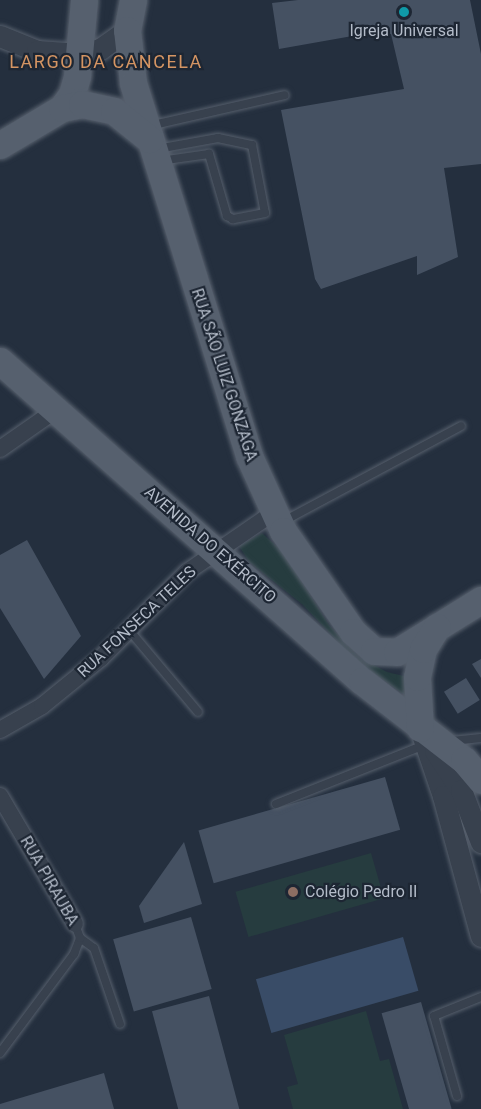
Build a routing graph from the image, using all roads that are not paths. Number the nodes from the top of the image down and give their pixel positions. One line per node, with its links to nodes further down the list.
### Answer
1 (84, 0): 5 (main road)
2 (133, 0): 3 (main road, RUA SÃO LUIZ GONZAGA)
3 (127, 30): 5 (street); 8 (main road, RUA SÃO LUIZ GONZAGA)
4 (0, 36): 5 (street)
5 (80, 54): 7 (main road)
6 (285, 95): 8 (lane)
7 (62, 108): 8 (main road); 9 (main road)
8 (151, 144): 8 (lane); 14 (main road, RUA SÃO LUIZ GONZAGA)
9 (0, 145)
10 (0, 361): 11 (main road, AVENIDA DO EXÉRCITO)
11 (56, 410): 13 (street); 15 (main road, AVENIDA DO EXÉRCITO)
12 (461, 426): 14 (lane)
13 (0, 449)
14 (276, 518): 15 (street, RUA FONSECA TELES); 17 (main road, RUA SÃO LUIZ GONZAGA)
15 (218, 551): 18 (street, RUA FONSECA TELES); 22 (main road, AVENIDA DO EXÉRCITO)
16 (481, 600): 17 (main road, RUA SÃO LUIZ GONZAGA)
17 (437, 627): 22 (main road)
18 (129, 630): 19 (lane); 20 (street, RUA FONSECA TELES)
19 (198, 712)
20 (0, 730)
21 (481, 738): 22 (lane)
22 (428, 739): 23 (main road, AVENIDA DO EXÉRCITO); 25 (lane); 26 (street); 28 (street)
23 (481, 780)
24 (0, 796): 27 (street, RUA PIRAUBA)
25 (276, 804)
26 (481, 842)
27 (77, 931): 30 (lane); 31 (lane, RUA PIRAUBA)
28 (481, 936)
29 (481, 997): 32 (lane)
30 (120, 1024)
31 (0, 1053)
32 (458, 1096)

